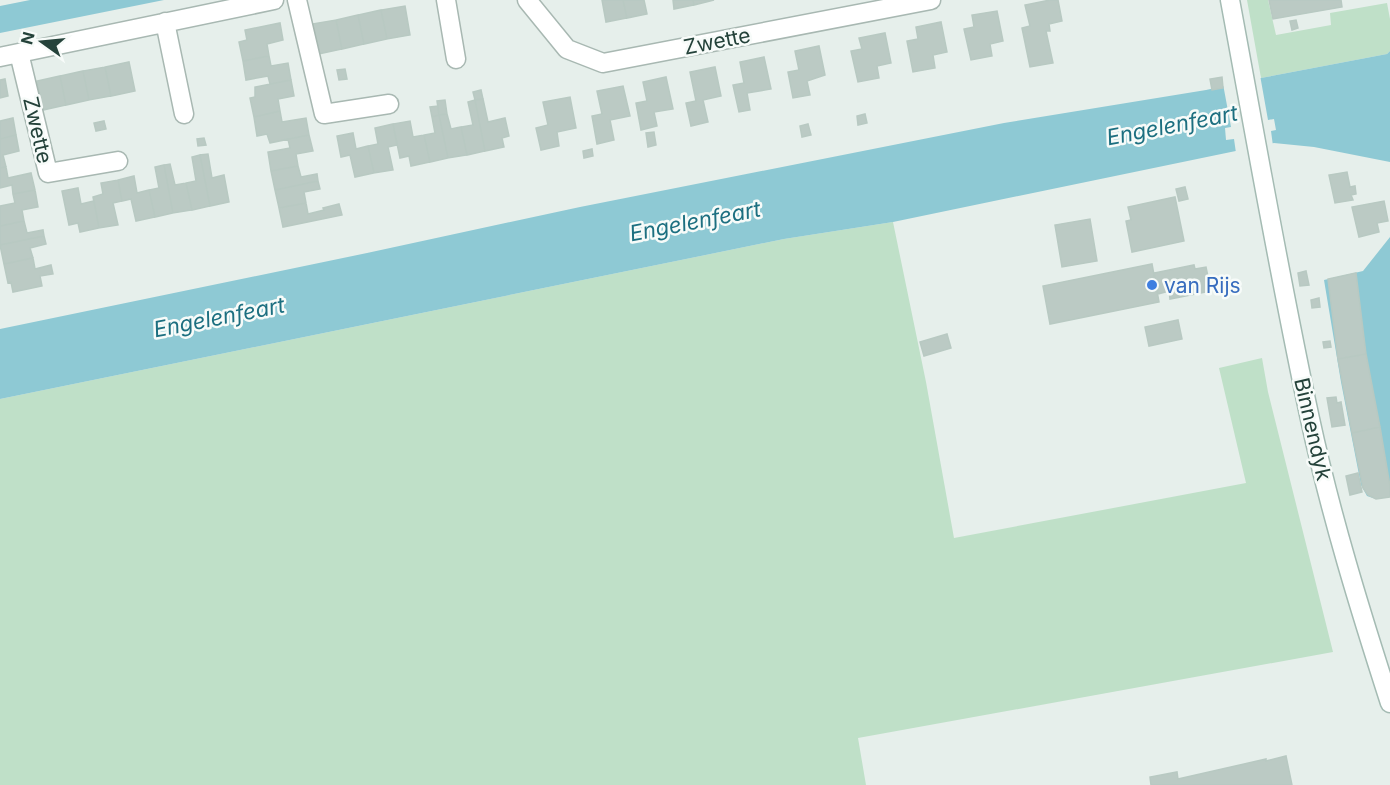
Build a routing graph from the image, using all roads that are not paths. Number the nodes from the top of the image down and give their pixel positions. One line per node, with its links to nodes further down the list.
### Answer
1 (274, 0): 7 (street)
2 (297, 0): 11 (street)
3 (446, 0): 10 (street)
4 (527, 0): 5 (street, Zwette)
5 (931, 0)
6 (1230, 0): 14 (street, Binnendyk)
7 (165, 22): 8 (street); 12 (street)
8 (20, 53): 9 (street); 13 (street, Zwette)
9 (0, 57)
10 (456, 59)
11 (389, 104)
12 (183, 114)
13 (118, 161)
14 (1390, 703)

